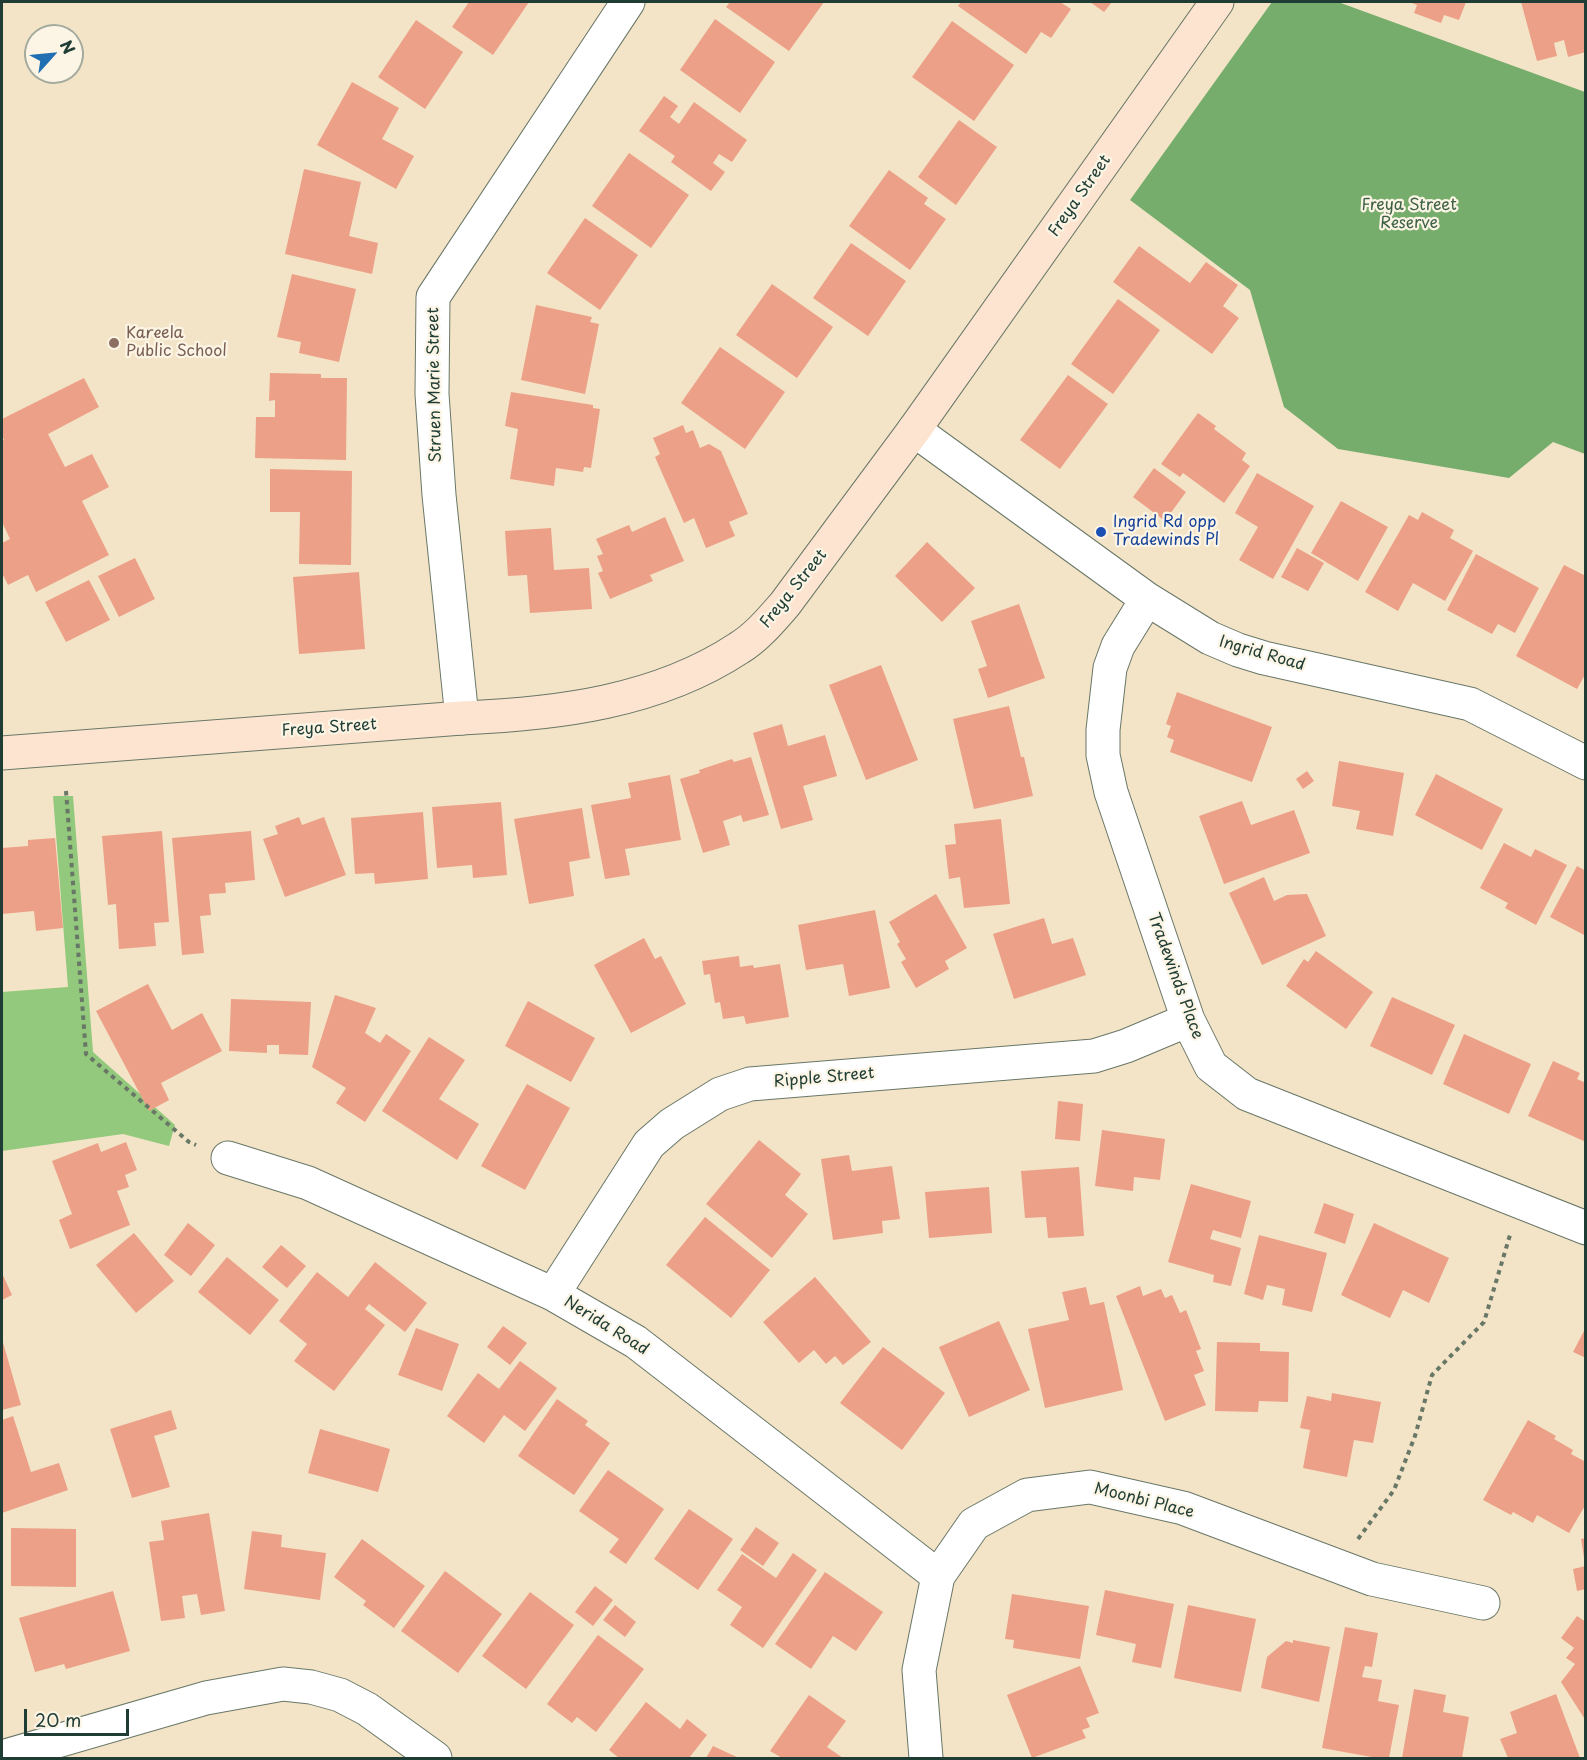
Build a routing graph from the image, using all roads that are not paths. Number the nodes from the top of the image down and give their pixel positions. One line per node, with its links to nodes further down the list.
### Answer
1 (628, 2): 5 (street, Struen Marie Street)
2 (1217, 2): 3 (street, Freya Street)
3 (914, 430): 4 (street, Ingrid Road); 5 (street, Freya Street)
4 (1147, 599): 7 (street, Ingrid Road); 8 (street, Tradewinds Place)
5 (462, 718): 6 (street, Freya Street)
6 (2, 753)
7 (1586, 763)
8 (1188, 1020): 10 (street, Tradewinds Place); 11 (street, Ripple Street)
9 (228, 1158): 11 (street, Nerida Road)
10 (1586, 1228)
11 (553, 1294): 12 (street, Nerida Road)
12 (938, 1576): 13 (street, Moonbi Place); 16 (street, Moonbi Place)
13 (1483, 1603)
14 (2, 1757): 15 (street)
15 (435, 1758)
16 (926, 1758)

